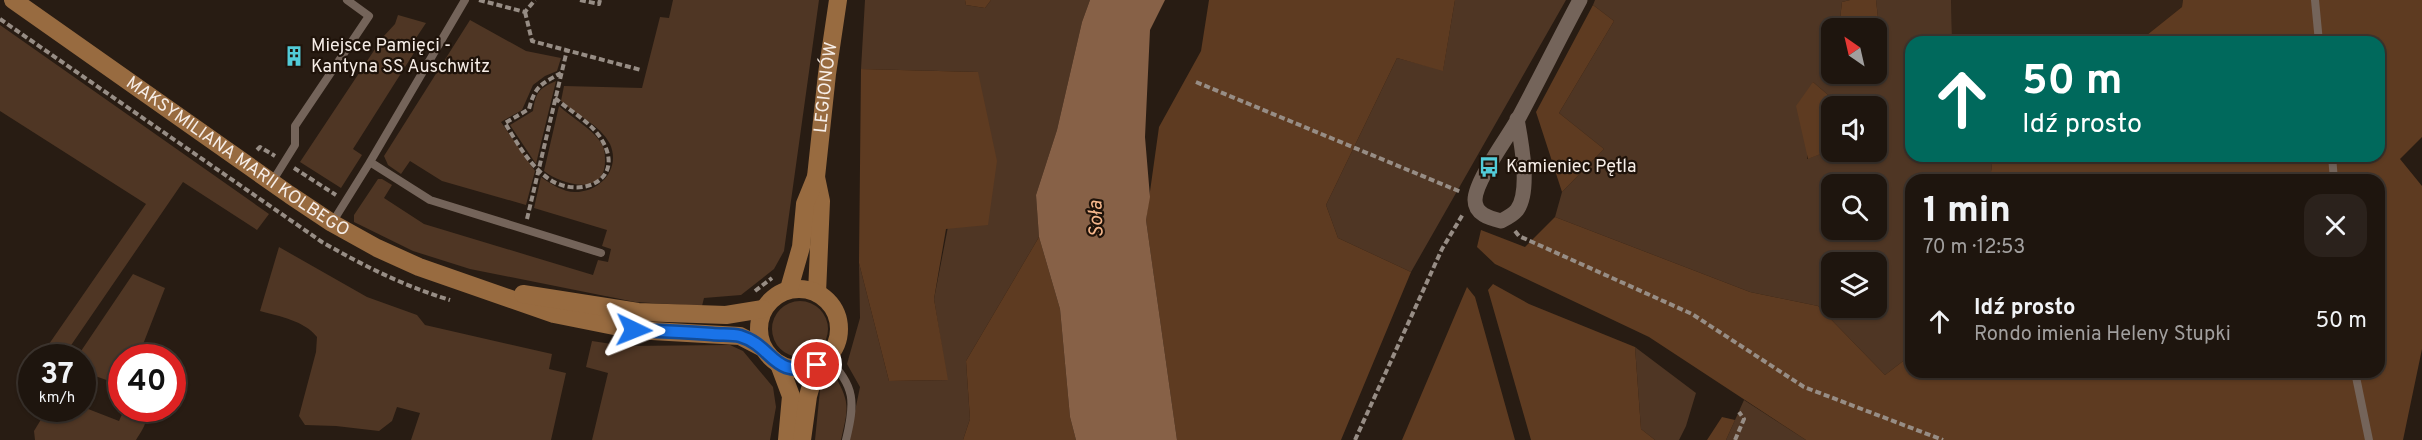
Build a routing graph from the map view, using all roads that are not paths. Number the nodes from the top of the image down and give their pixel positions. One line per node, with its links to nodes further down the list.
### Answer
1 (13, 0): 11 (street, MAKSYMILIANA MARII KOLBEGO)
2 (347, 0): 11 (lane)
3 (465, 0): 9 (lane)
4 (838, 0): 10 (street, LEGIONÓW)
5 (1580, 0): 8 (street)
6 (2315, 0): 7 (lane)
7 (2318, 36)
8 (1517, 119): 8 (street)
9 (370, 162): 12 (lane); 13 (lane)
10 (816, 177): 15 (street, LEGIONÓW); 16 (street, LEGIONÓW)
11 (272, 182): 12 (street, MAKSYMILIANA MARII KOLBEGO)
12 (332, 223): 14 (street, MAKSYMILIANA MARII KOLBEGO)
13 (601, 253)
14 (479, 287): 17 (street, MAKSYMILIANA MARII KOLBEGO); 18 (street, MAKSYMILIANA MARII KOLBEGO)
15 (789, 289): 16 (street); 17 (street)
16 (817, 293): 19 (street)
17 (763, 309): 18 (street)
18 (762, 348): 20 (street)
19 (822, 361): 20 (street); 23 (street); 24 (lane)
20 (779, 364): 22 (street)
21 (2356, 378): 25 (lane)
22 (787, 440)
23 (802, 440)
24 (846, 440)
25 (2369, 440)

